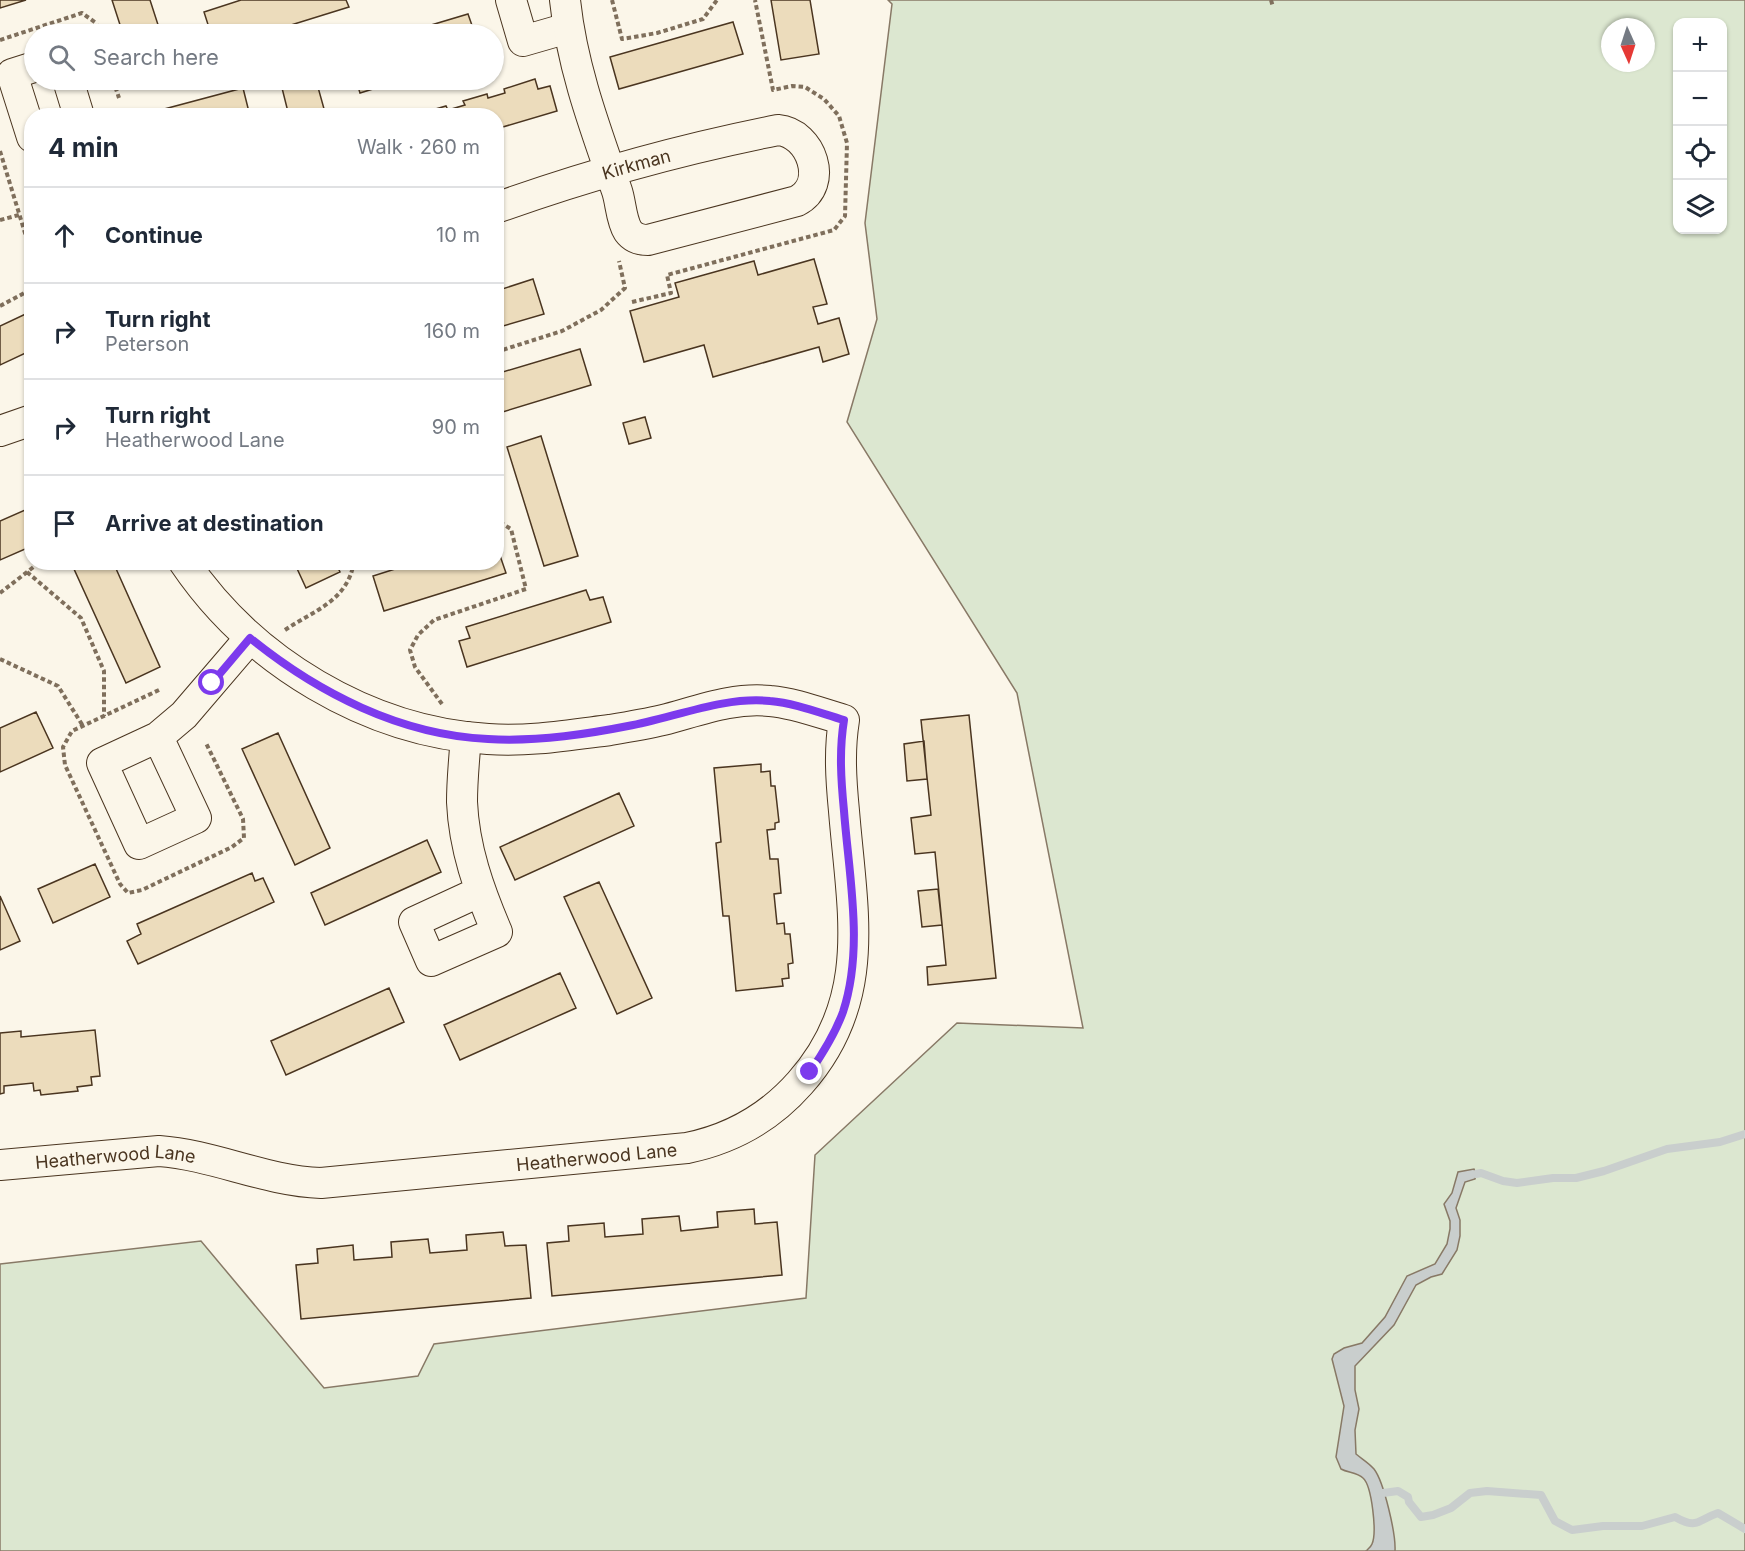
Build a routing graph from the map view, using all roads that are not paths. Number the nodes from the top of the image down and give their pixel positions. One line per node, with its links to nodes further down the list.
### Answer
1 (511, 0): 2 (street)
2 (567, 14): 7 (street)
3 (24, 70): 6 (street)
4 (71, 90): 5 (street)
5 (77, 108)
6 (24, 112)
7 (609, 171): 7 (street, Kirkman); 8 (street, Kirkman)
8 (504, 205)
9 (24, 423): 10 (street)
10 (0, 431)
11 (190, 570): 12 (street)
12 (260, 646): 13 (street); 14 (street)
13 (158, 736)
14 (466, 737): 15 (street); 16 (street, Heatherwood Lane)
15 (479, 892)
16 (0, 1165)

